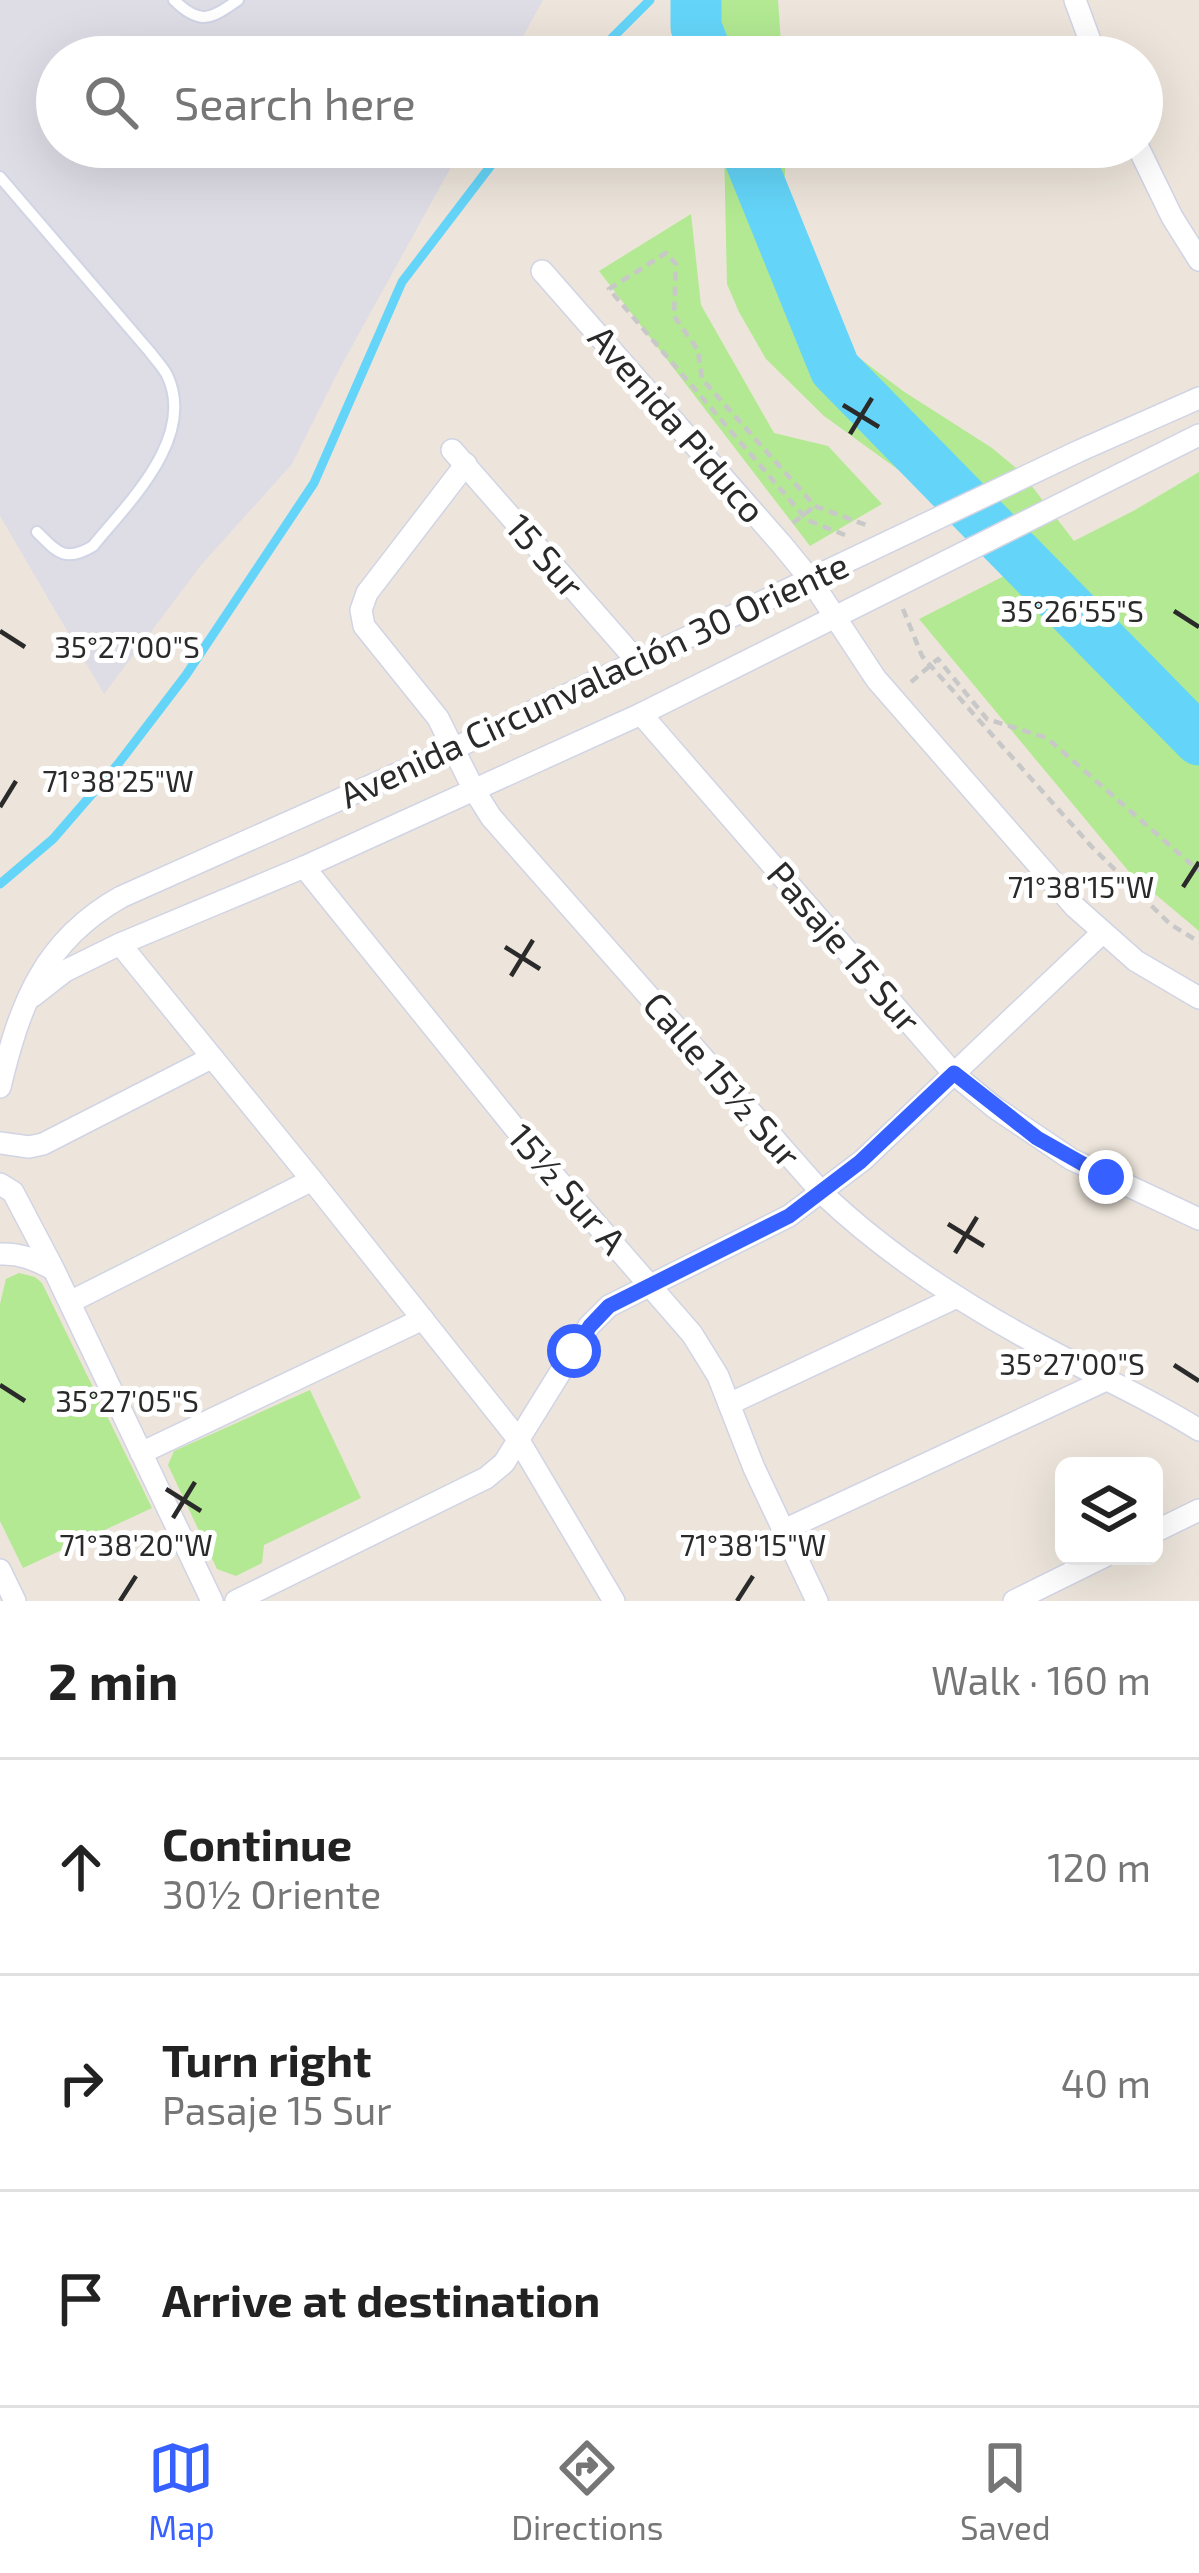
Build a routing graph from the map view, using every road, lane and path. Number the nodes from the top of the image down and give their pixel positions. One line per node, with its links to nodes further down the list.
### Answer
1 (174, 0): 2 (lane)
2 (238, 0)
3 (1075, 0): 4 (street)
4 (1088, 36)
5 (1148, 168): 7 (street)
6 (0, 177): 13 (lane)
7 (1198, 260)
8 (542, 271): 15 (street, Avenida Piduco)
9 (1199, 398): 14 (street, Avenida Circunvalación 30 Oriente)
10 (1199, 434): 16 (street, Avenida Circunvalación 30 Oriente)
11 (459, 457): 18 (street, 15 Sur); 22 (street, Calle 15½ Sur)
12 (870, 526): 14 (path)
13 (37, 532)
14 (867, 552): 15 (street, Avenida Circunvalación 30 Oriente)
15 (810, 579): 17 (street, Avenida Piduco); 18 (street, Avenida Circunvalación 30 Oriente)
16 (894, 588): 17 (street, Avenida Circunvalación 30 Oriente); 19 (path)
17 (836, 617): 20 (street, Avenida Piduco); 21 (street, Avenida Circunvalación 30 Oriente)
18 (638, 662): 22 (street, Avenida Circunvalación 30 Oriente)
19 (931, 665): 20 (path); 25 (path); 27 (path)
20 (876, 679): 26 (street, Avenida Piduco)
21 (640, 714): 23 (street, Avenida Circunvalación 30 Oriente); 32 (street, Pasaje 15 Sur)
22 (453, 749): 23 (street, Calle 15½ Sur); 30 (street, Avenida Circunvalación 30 Oriente)
23 (473, 790): 24 (street, Avenida Circunvalación 30 Oriente); 37 (street, Calle 15½ Sur)
24 (304, 867): 28 (street, Avenida Circunvalación 30 Oriente); 41 (street, 15½ Sur A)
25 (1199, 871)
26 (1102, 933): 29 (street, Avenida Piduco); 32 (street)
27 (1199, 942)
28 (120, 944): 30 (street, Avenida Circunvalación 30 Oriente); 31 (street)
29 (1199, 998)
30 (24, 1003): 33 (street, Avenida Circunvalación 30 Oriente)
31 (211, 1058): 34 (street); 35 (street)
32 (954, 1073): 37 (street); 38 (street, Pasaje 15 Sur)
33 (0, 1087)
34 (0, 1143)
35 (313, 1180): 43 (street); 44 (street)
36 (0, 1184): 40 (street)
37 (823, 1193): 41 (street); 42 (street, Calle 15½ Sur)
38 (1199, 1219)
39 (0, 1254): 40 (street)
40 (54, 1270): 43 (street)
41 (650, 1285): 46 (street, 15½ Sur A); 48 (street)
42 (957, 1297): 45 (street, Calle 15½ Sur); 46 (street)
43 (70, 1303): 49 (street)
44 (423, 1319): 48 (street); 49 (street)
45 (1108, 1379): 47 (street, Calle 15½ Sur); 52 (street)
46 (729, 1404): 52 (street, 15½ Sur A)
47 (1199, 1430)
48 (518, 1439): 57 (street); 58 (street)
49 (141, 1453): 56 (street)
50 (1199, 1510): 51 (street)
51 (1163, 1528)
52 (782, 1531): 59 (street, 15½ Sur A)
53 (1087, 1565): 60 (street)
54 (0, 1570): 55 (street)
55 (15, 1601)
56 (212, 1601)
57 (236, 1601)
58 (614, 1601)
59 (817, 1601)
60 (1014, 1601)

